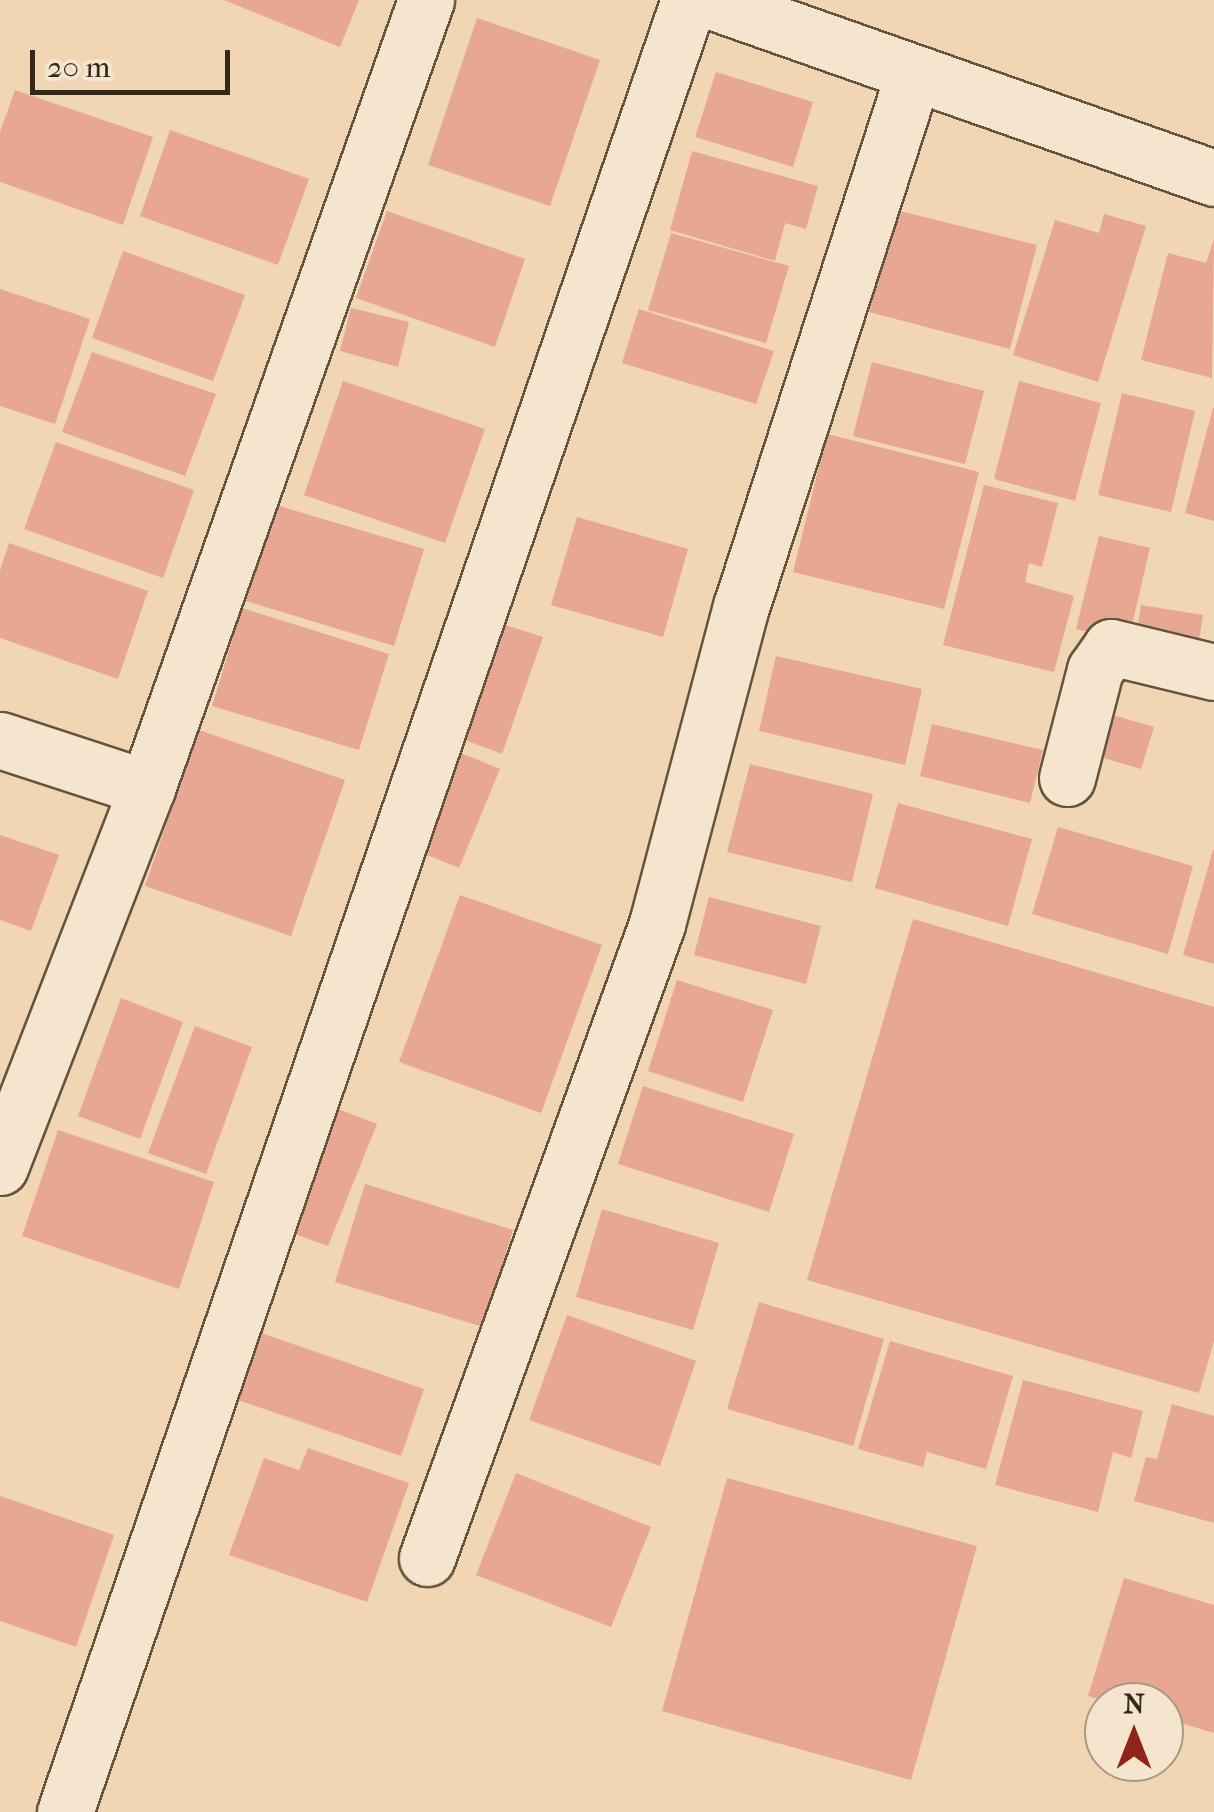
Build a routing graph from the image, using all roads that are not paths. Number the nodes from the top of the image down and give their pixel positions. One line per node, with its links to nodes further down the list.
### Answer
1 (426, 0): 9 (street)
2 (689, 0): 12 (street)
3 (708, 0): 4 (street)
4 (913, 75): 5 (street); 11 (street)
5 (1214, 178)
6 (1214, 672): 8 (street)
7 (0, 740): 9 (street)
8 (1067, 778)
9 (147, 788): 10 (street)
10 (0, 1167)
11 (427, 1558)
12 (65, 1812)

